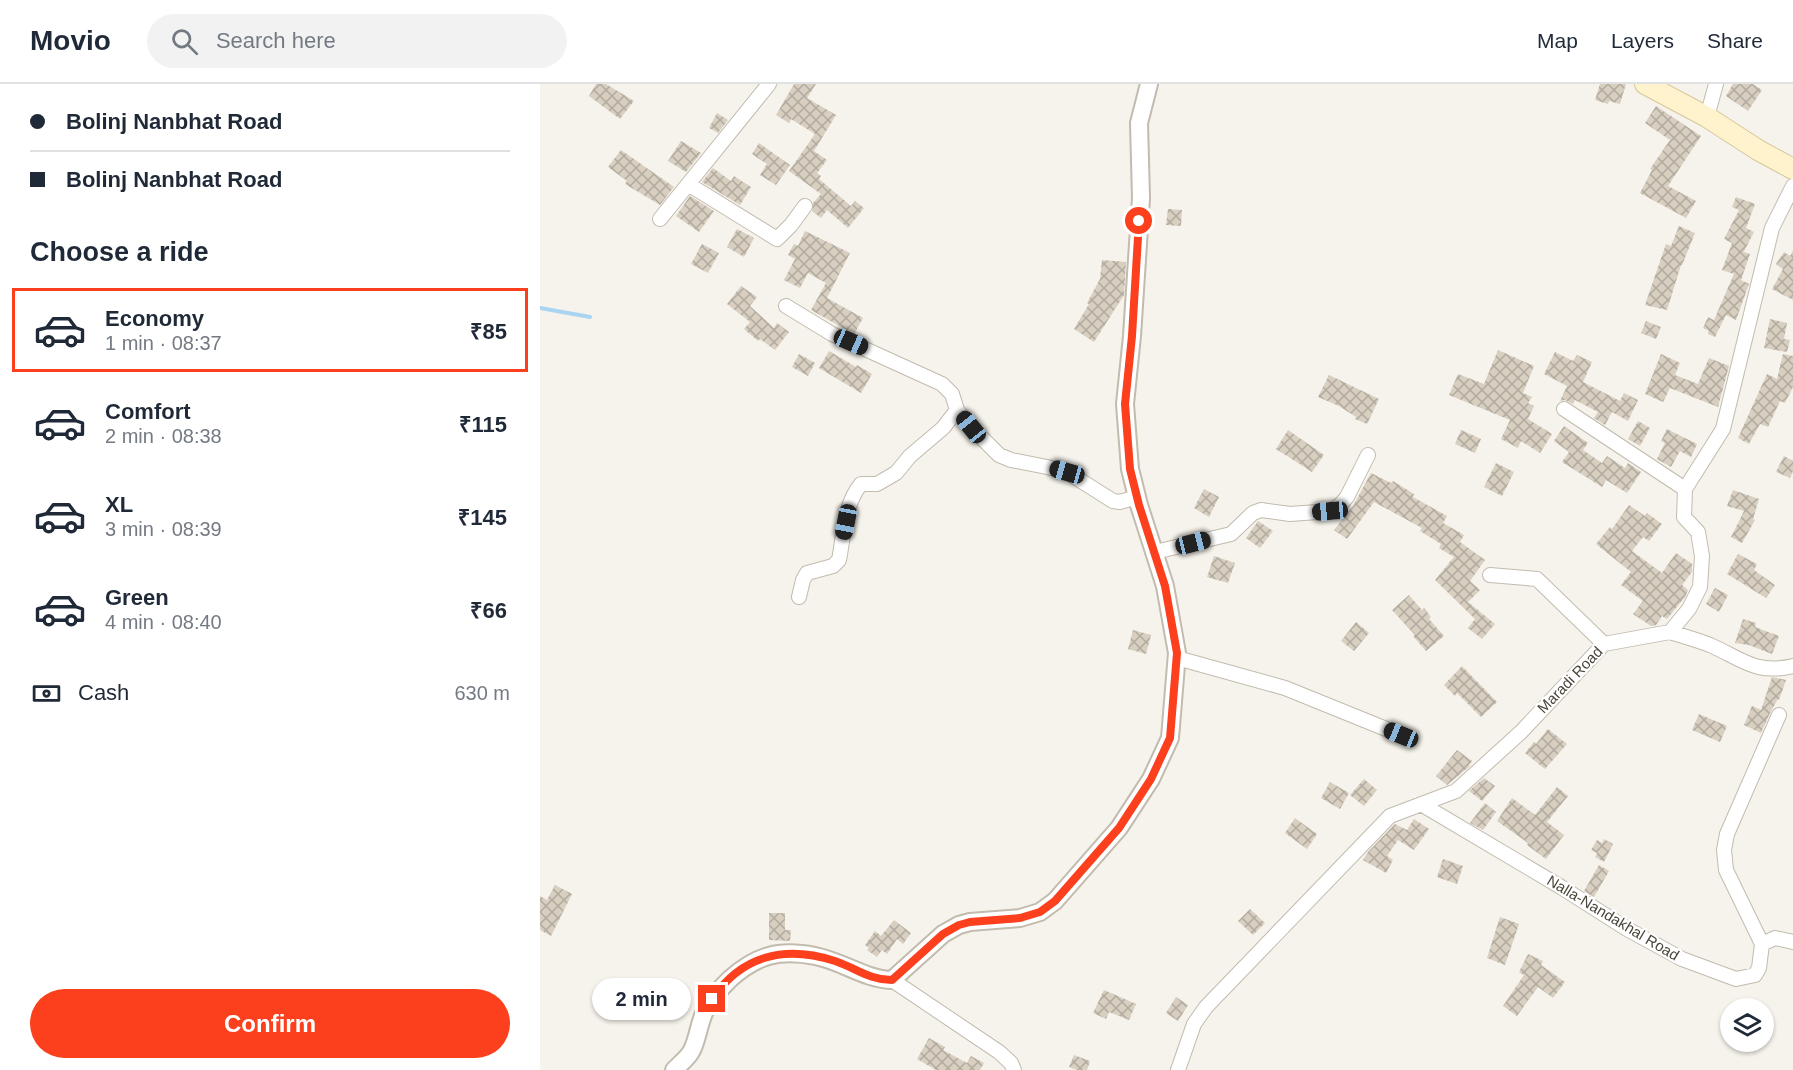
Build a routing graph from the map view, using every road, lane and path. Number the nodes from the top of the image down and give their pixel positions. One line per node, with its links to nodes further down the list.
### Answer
1 (769, 84): 7 (street)
2 (1149, 84): 16 (street)
3 (1645, 84): 5 (main road)
4 (1716, 84): 5 (street)
5 (1707, 117): 6 (main road)
6 (1793, 169)
7 (688, 184): 9 (street); 10 (street)
8 (1793, 186): 15 (street)
9 (805, 206)
10 (660, 219)
11 (786, 306): 13 (street)
12 (1564, 409): 15 (street)
13 (957, 410): 16 (street); 19 (street)
14 (1368, 455): 17 (street)
15 (1685, 489): 20 (street)
16 (1137, 497): 17 (street)
17 (1155, 552): 22 (street)
18 (1490, 575): 21 (street)
19 (800, 597)
20 (1670, 632): 21 (street, Maradi Road); 23 (street)
21 (1604, 644): 26 (street, Maradi Road)
22 (1177, 658): 25 (street); 29 (street)
23 (1791, 668)
24 (1779, 714): 28 (street)
25 (1401, 735)
26 (1421, 804): 28 (street, Nalla-Nandakhal Road); 32 (street, Maradi Road)
27 (1793, 942): 28 (street)
28 (1762, 944)
29 (892, 980): 30 (street); 31 (street)
30 (674, 1070)
31 (1014, 1070)
32 (1178, 1070)

